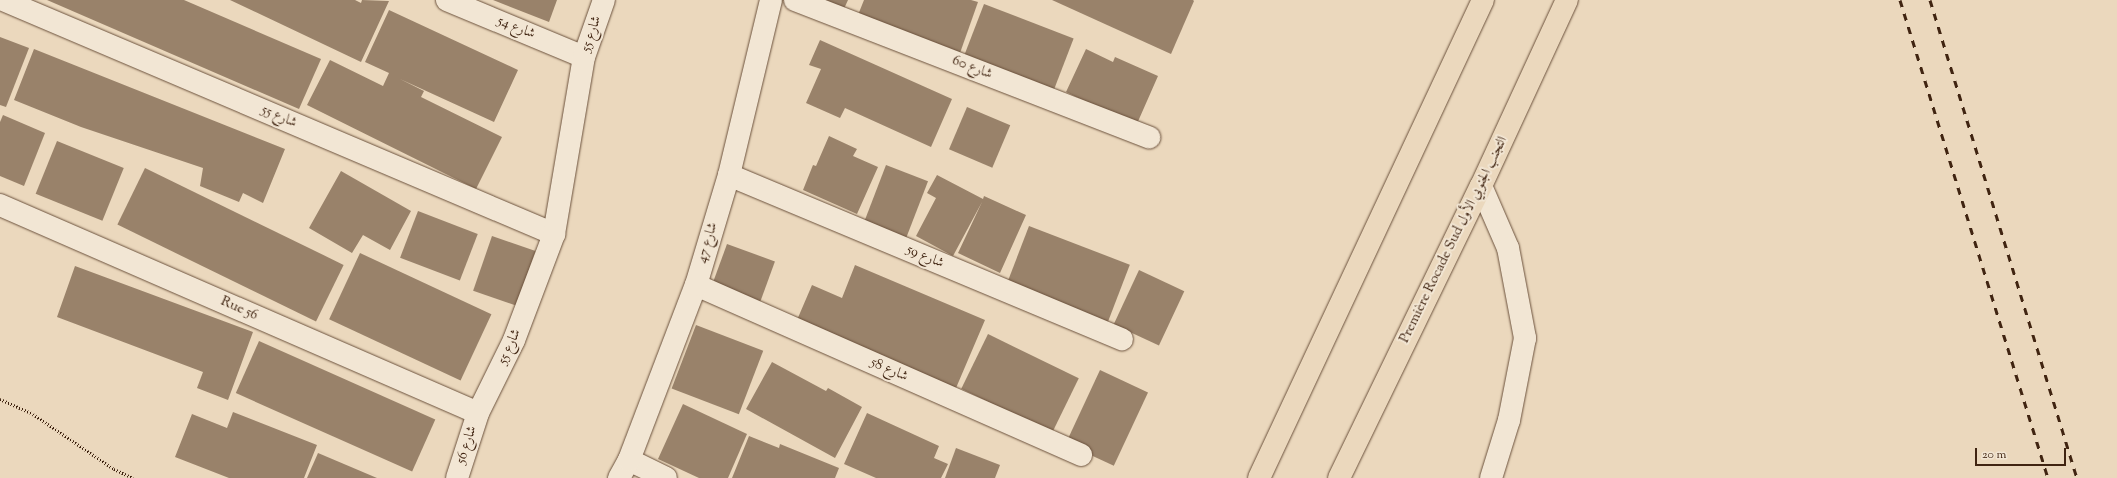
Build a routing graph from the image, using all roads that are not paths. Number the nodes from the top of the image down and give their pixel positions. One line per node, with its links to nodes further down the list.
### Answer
1 (3, 0): 13 (street, شارع 55)
2 (447, 0): 8 (street, شارع 54)
3 (604, 0): 8 (street, شارع 55)
4 (771, 0): 10 (street, شارع 47)
5 (795, 0): 9 (street, شارع 60)
6 (1483, 0): 21 (highway)
7 (1567, 0): 11 (highway, Première Rocade Sud التجنب الجنوبي الأول)
8 (584, 57): 13 (street, شارع 55)
9 (1149, 137)
10 (729, 175): 14 (street, شارع 47); 15 (street, شارع 59)
11 (1481, 186): 22 (highway, Première Rocade Sud التجنب الجنوبي الأول); 23 (street)
12 (0, 205): 16 (street, Rue 56)
13 (554, 234): 16 (street, شارع 55)
14 (696, 286): 17 (street, شارع 58); 18 (street, شارع 47)
15 (1122, 338)
16 (478, 413): 19 (street, شارع 56)
17 (1081, 455)
18 (624, 469): 20 (street)
19 (457, 478)
20 (666, 478)
21 (1259, 478)
22 (1339, 478)
23 (1490, 478)

